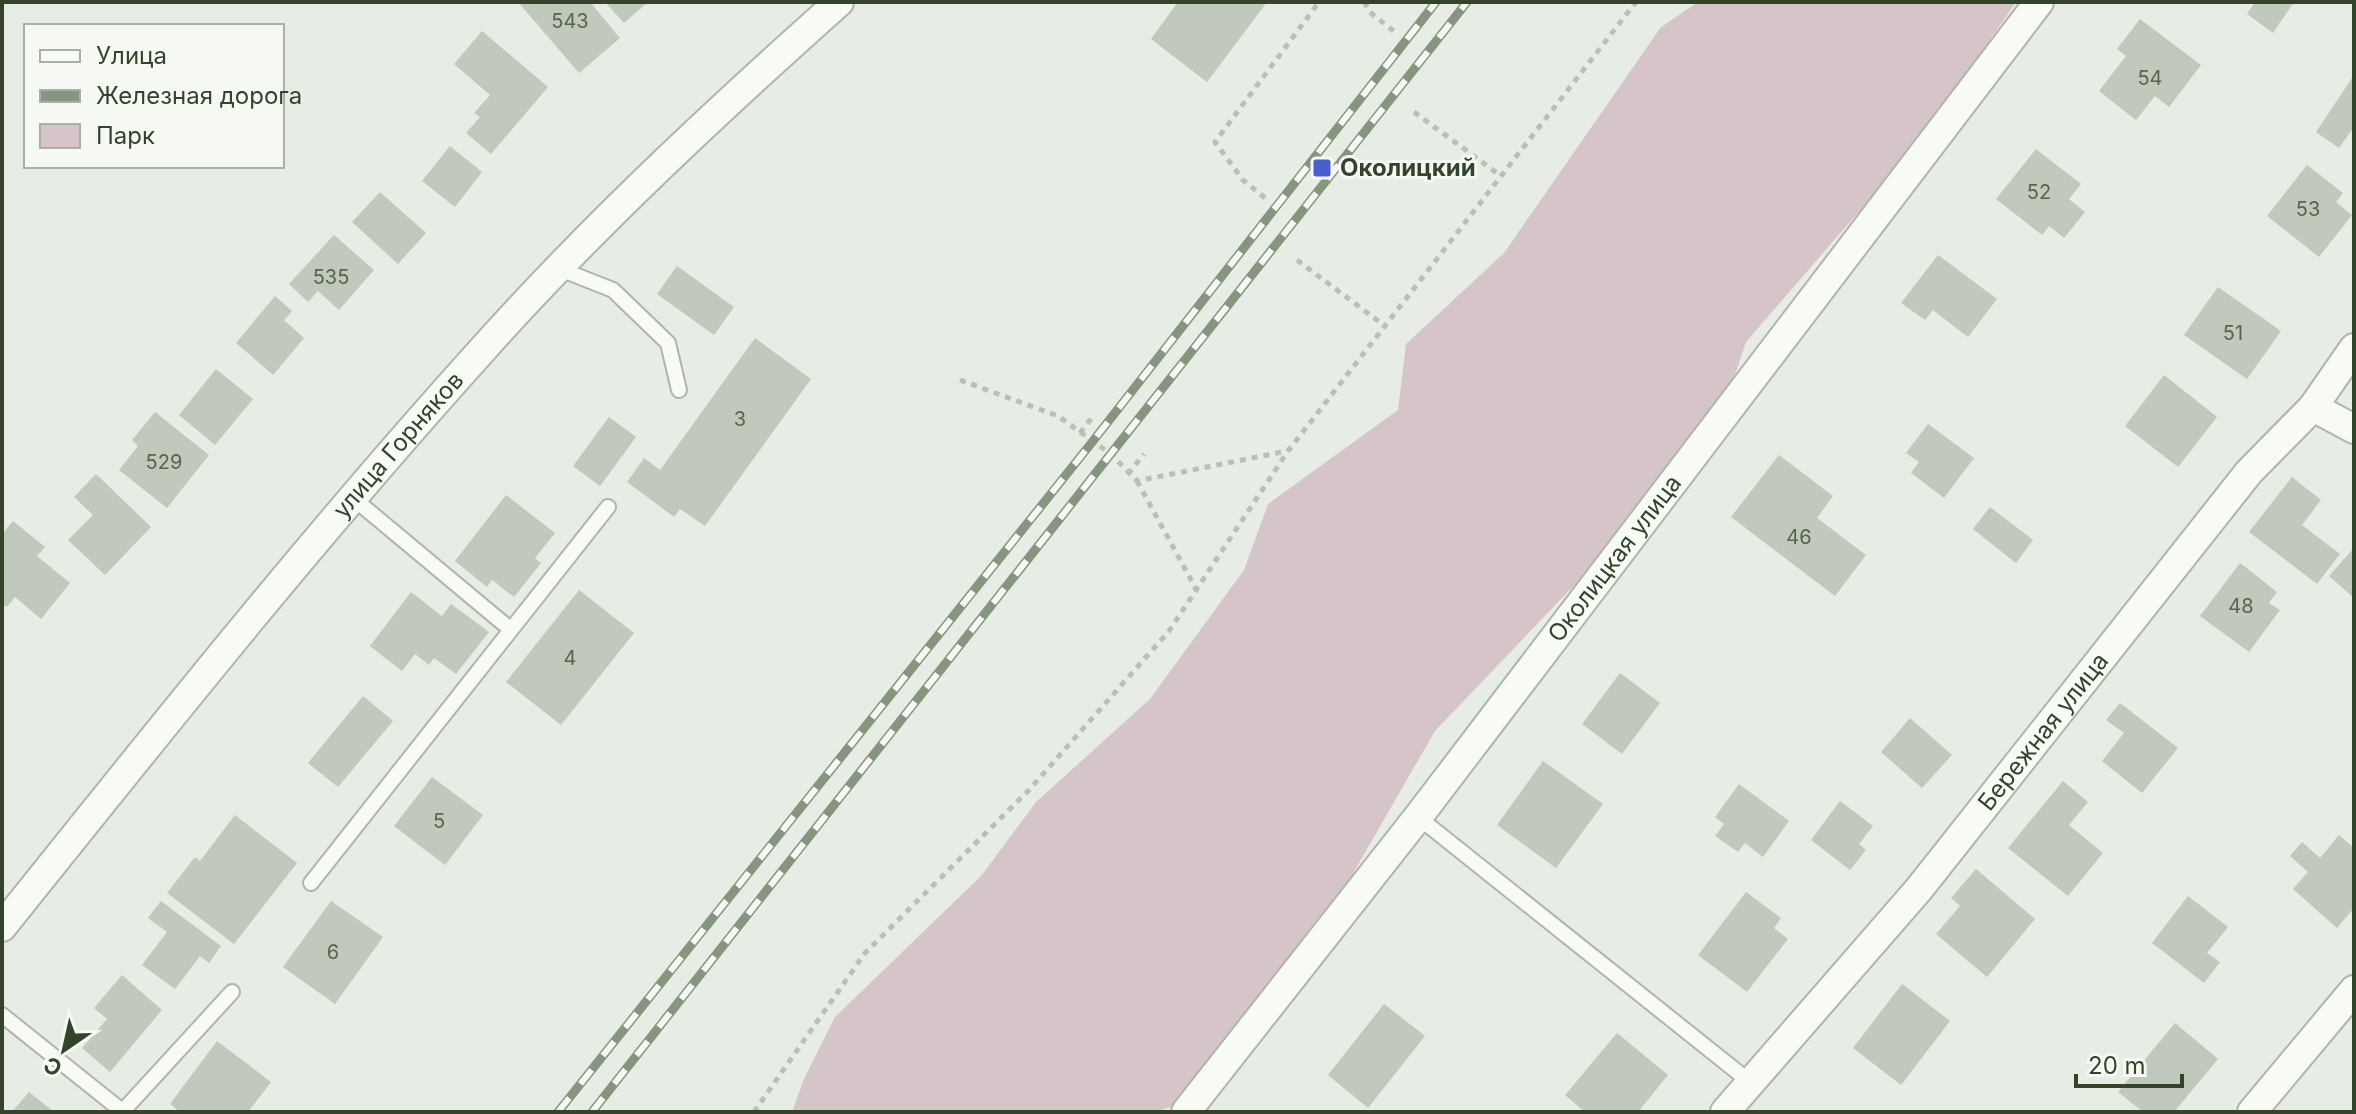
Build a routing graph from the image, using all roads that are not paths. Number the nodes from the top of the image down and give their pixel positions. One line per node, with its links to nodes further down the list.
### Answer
1 (839, 2): 3 (street, улица Горняков)
2 (2039, 2): 11 (street, Околицкая улица)
3 (560, 269): 5 (lane); 8 (street, улица Горняков)
4 (2354, 348): 6 (street, Бережная улица)
5 (679, 390)
6 (2313, 407): 7 (street); 17 (street, Бережная улица)
7 (2354, 429)
8 (353, 498): 10 (lane); 13 (street, улица Горняков)
9 (608, 507): 10 (lane)
10 (510, 629): 12 (lane)
11 (1418, 817): 17 (lane); 19 (street, Околицкая улица)
12 (311, 883)
13 (2, 927)
14 (2354, 990): 21 (street)
15 (232, 992): 18 (lane)
16 (2, 1015): 18 (lane)
17 (1750, 1082): 20 (street, Бережная улица)
18 (122, 1112)
19 (1186, 1112)
20 (1725, 1112)
21 (2252, 1112)

